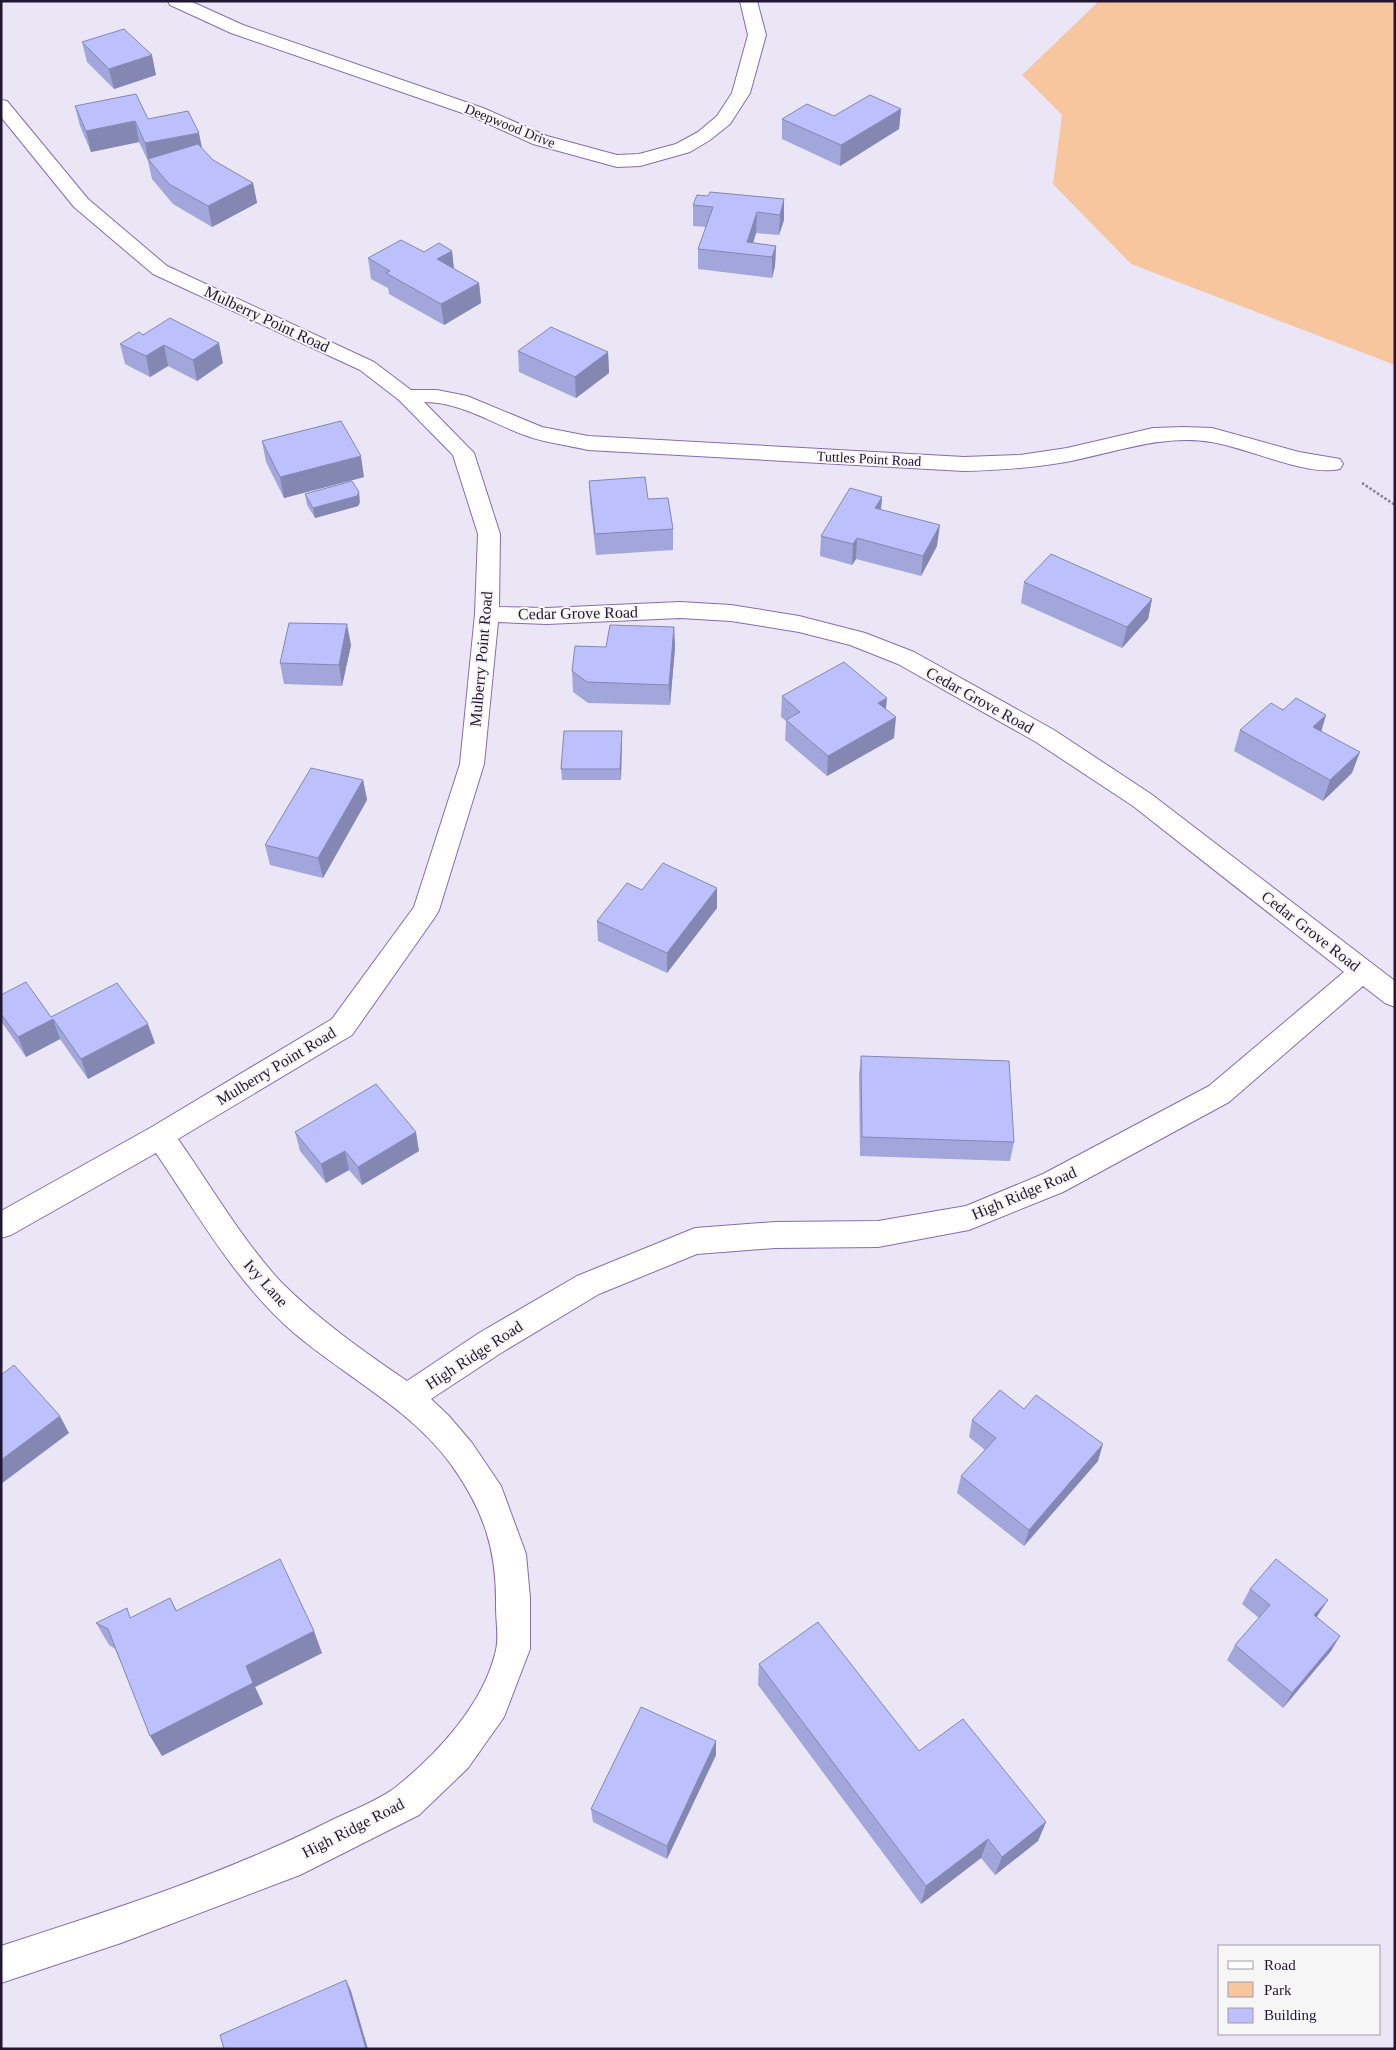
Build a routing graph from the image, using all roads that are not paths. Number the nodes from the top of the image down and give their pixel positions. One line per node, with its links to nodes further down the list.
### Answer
1 (176, 1): 2 (street, Deepwood Drive)
2 (748, 1)
3 (1, 105): 4 (street, Mulberry Point Road)
4 (406, 396): 5 (street, Tuttles Point Road); 6 (street, Mulberry Point Road)
5 (1332, 464)
6 (487, 614): 7 (street, Cedar Grove Road); 9 (street, Mulberry Point Road)
7 (1363, 972): 8 (street, Cedar Grove Road); 11 (street, High Ridge Road)
8 (1395, 996)
9 (160, 1136): 10 (street, Mulberry Point Road); 11 (street, Ivy Lane)
10 (1, 1226)
11 (407, 1398): 12 (street, High Ridge Road)
12 (1, 1965)

